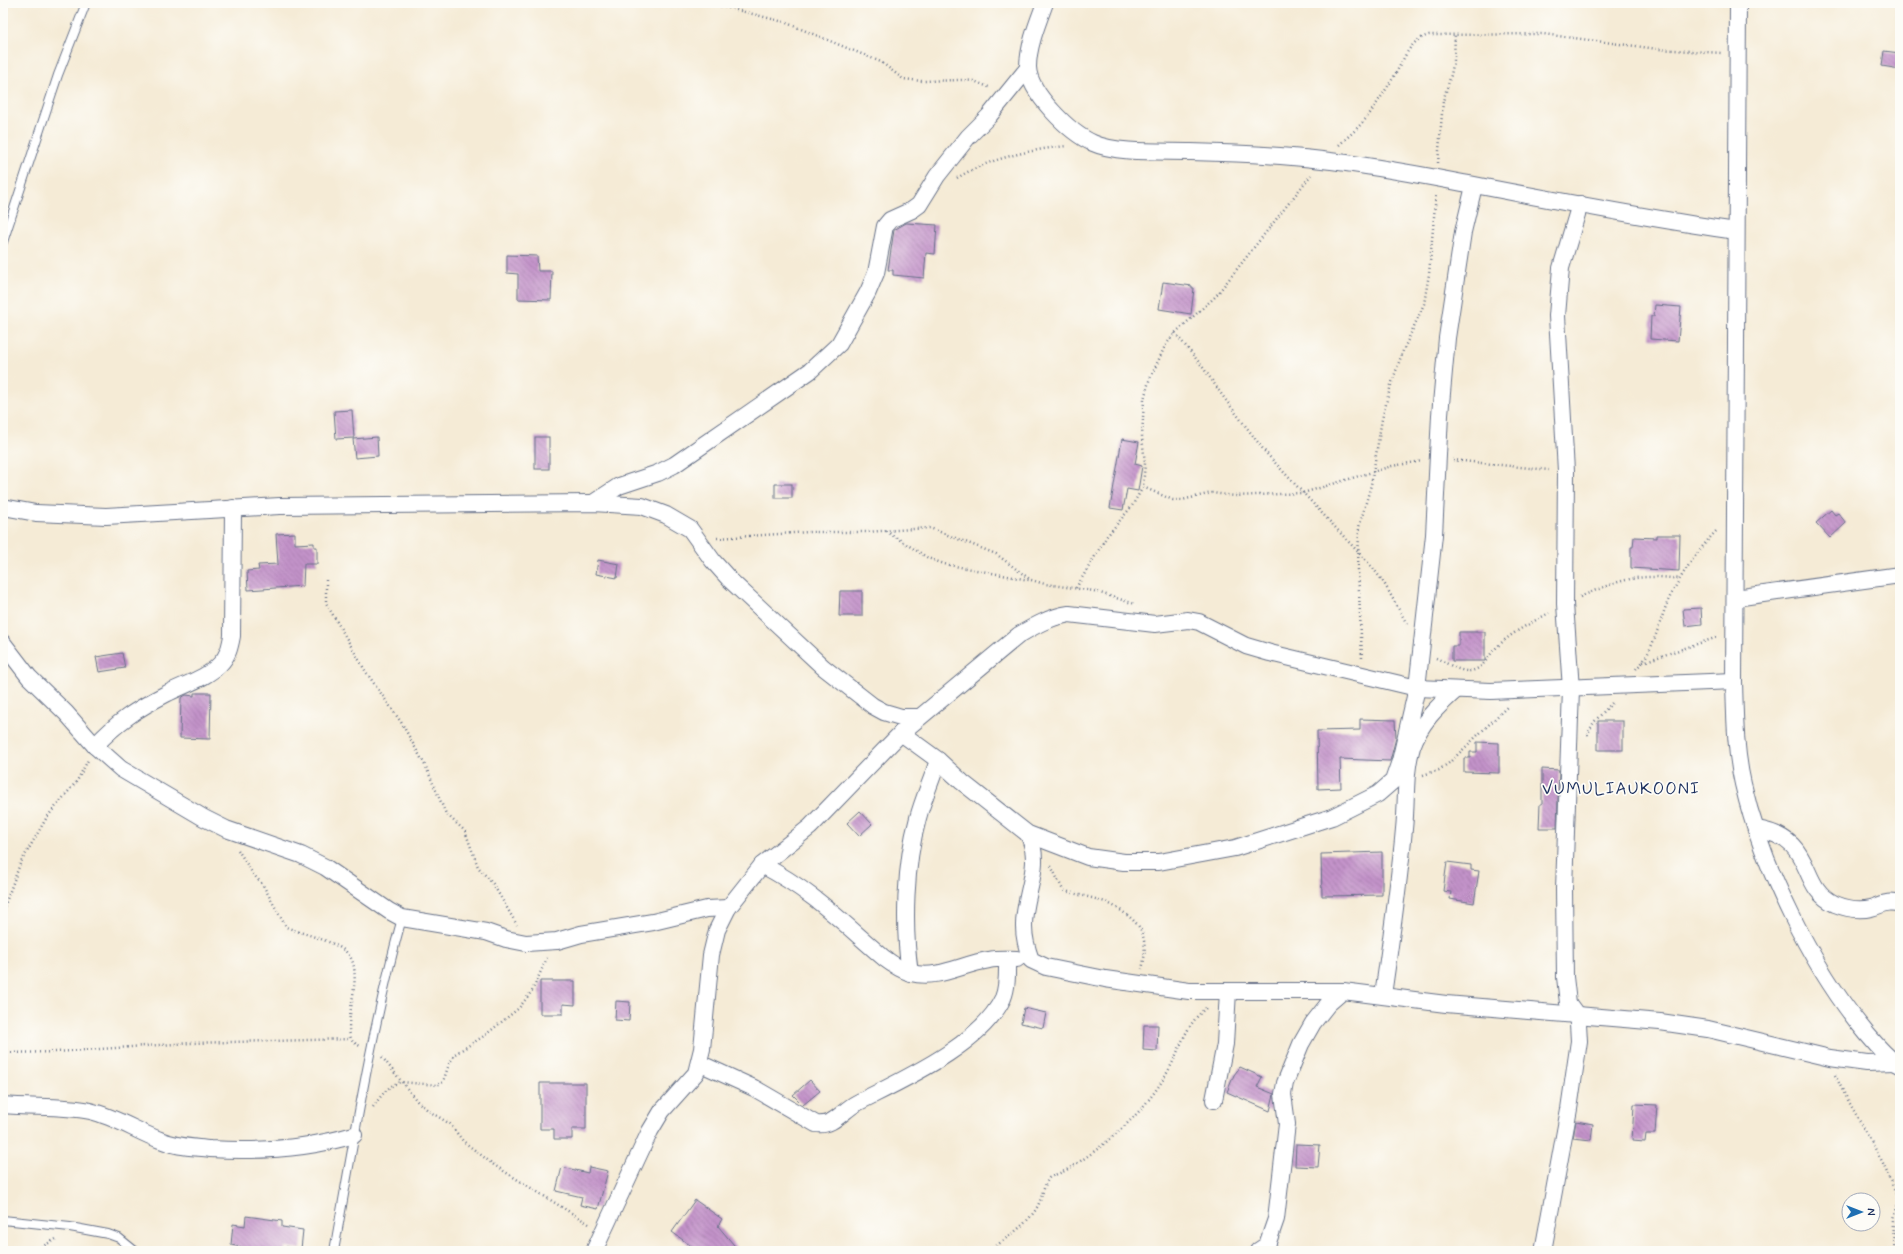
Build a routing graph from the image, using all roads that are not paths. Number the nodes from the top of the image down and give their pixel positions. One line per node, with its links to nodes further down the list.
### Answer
1 (86, 3): 8 (lane)
2 (1045, 3): 4 (street)
3 (1738, 3): 7 (street)
4 (1028, 68): 5 (street); 9 (street)
5 (1474, 186): 6 (street); 16 (street)
6 (1580, 204): 7 (street); 17 (street)
7 (1736, 231): 13 (street)
8 (3, 242)
9 (593, 503): 11 (street); 19 (street)
10 (3, 507): 11 (street)
11 (233, 508): 21 (street)
12 (1900, 575): 13 (street)
13 (1735, 598): 15 (street)
14 (3, 643): 21 (street)
15 (1734, 681): 17 (street); 23 (street)
16 (1418, 688): 18 (street); 19 (street); 24 (street)
17 (1570, 689): 18 (street); 35 (street)
18 (1456, 690): 34 (street)
19 (919, 717): 20 (street)
20 (901, 733): 22 (street); 25 (street)
21 (95, 746): 28 (street)
22 (938, 760): 24 (street); 31 (street)
23 (1756, 829): 26 (street); 37 (street)
24 (1031, 840): 30 (street)
25 (762, 865): 27 (street); 31 (street)
26 (1900, 904)
27 (728, 908): 28 (street); 36 (street)
28 (402, 918): 40 (lane)
29 (1007, 959): 30 (street); 31 (street); 36 (street)
30 (1031, 960): 33 (street)
31 (910, 973)
32 (1343, 991): 33 (street); 34 (street); 46 (street)
33 (1228, 993): 38 (street)
34 (1383, 995): 35 (street)
35 (1576, 1014): 37 (street); 47 (street)
36 (700, 1063): 45 (street)
37 (1898, 1064)
38 (1214, 1100)
39 (3, 1105): 40 (street)
40 (354, 1135): 44 (lane)
41 (3, 1220): 42 (lane)
42 (128, 1248): 43 (lane)
43 (135, 1251)
44 (334, 1251)
45 (594, 1251)
46 (1258, 1251)
47 (1543, 1251)

